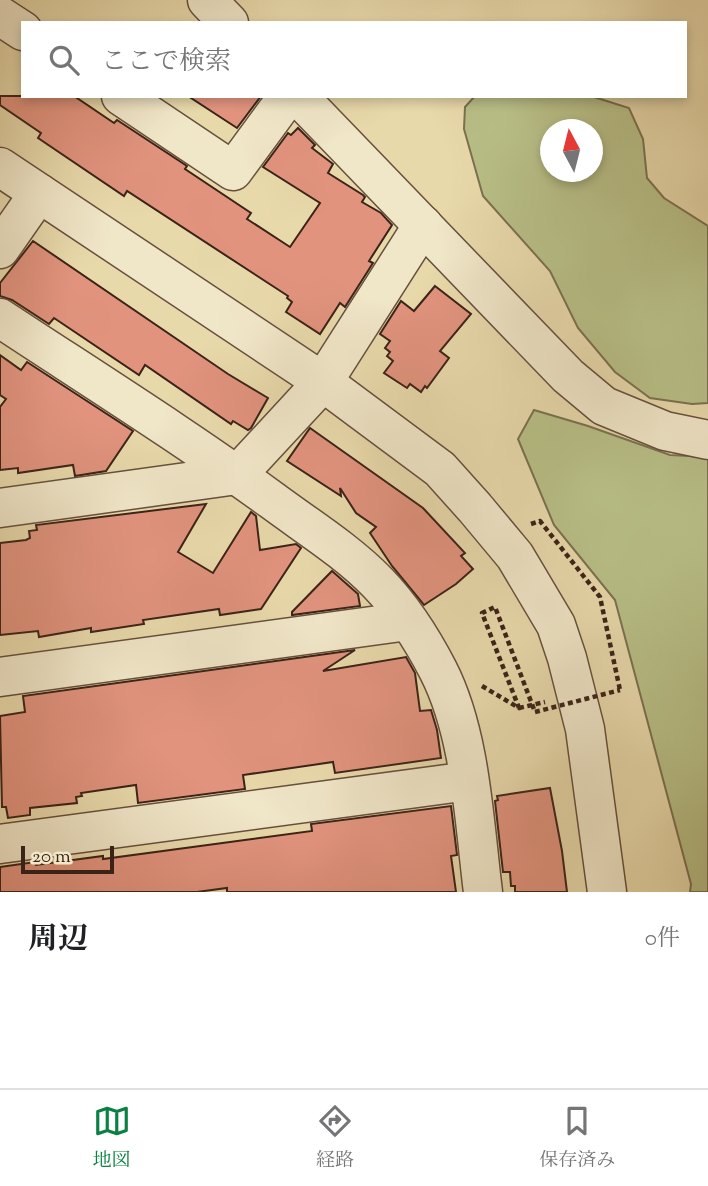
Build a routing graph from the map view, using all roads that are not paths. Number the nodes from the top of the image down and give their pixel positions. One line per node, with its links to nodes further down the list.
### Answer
1 (207, 0): 3 (street)
2 (0, 16): 4 (street)
3 (227, 21)
4 (21, 30)
5 (124, 98): 6 (street)
6 (287, 98)
7 (300, 98): 10 (street)
8 (0, 167): 9 (street)
9 (39, 193): 11 (street); 13 (street)
10 (423, 225): 13 (street); 14 (street)
11 (0, 249)
12 (0, 318): 15 (street)
13 (323, 382): 15 (street); 22 (street)
14 (708, 440)
15 (237, 475): 16 (street); 17 (street)
16 (0, 508)
17 (408, 621): 18 (street); 19 (street)
18 (0, 677)
19 (469, 781): 20 (street); 21 (street)
20 (0, 844)
21 (483, 892)
22 (607, 892)

